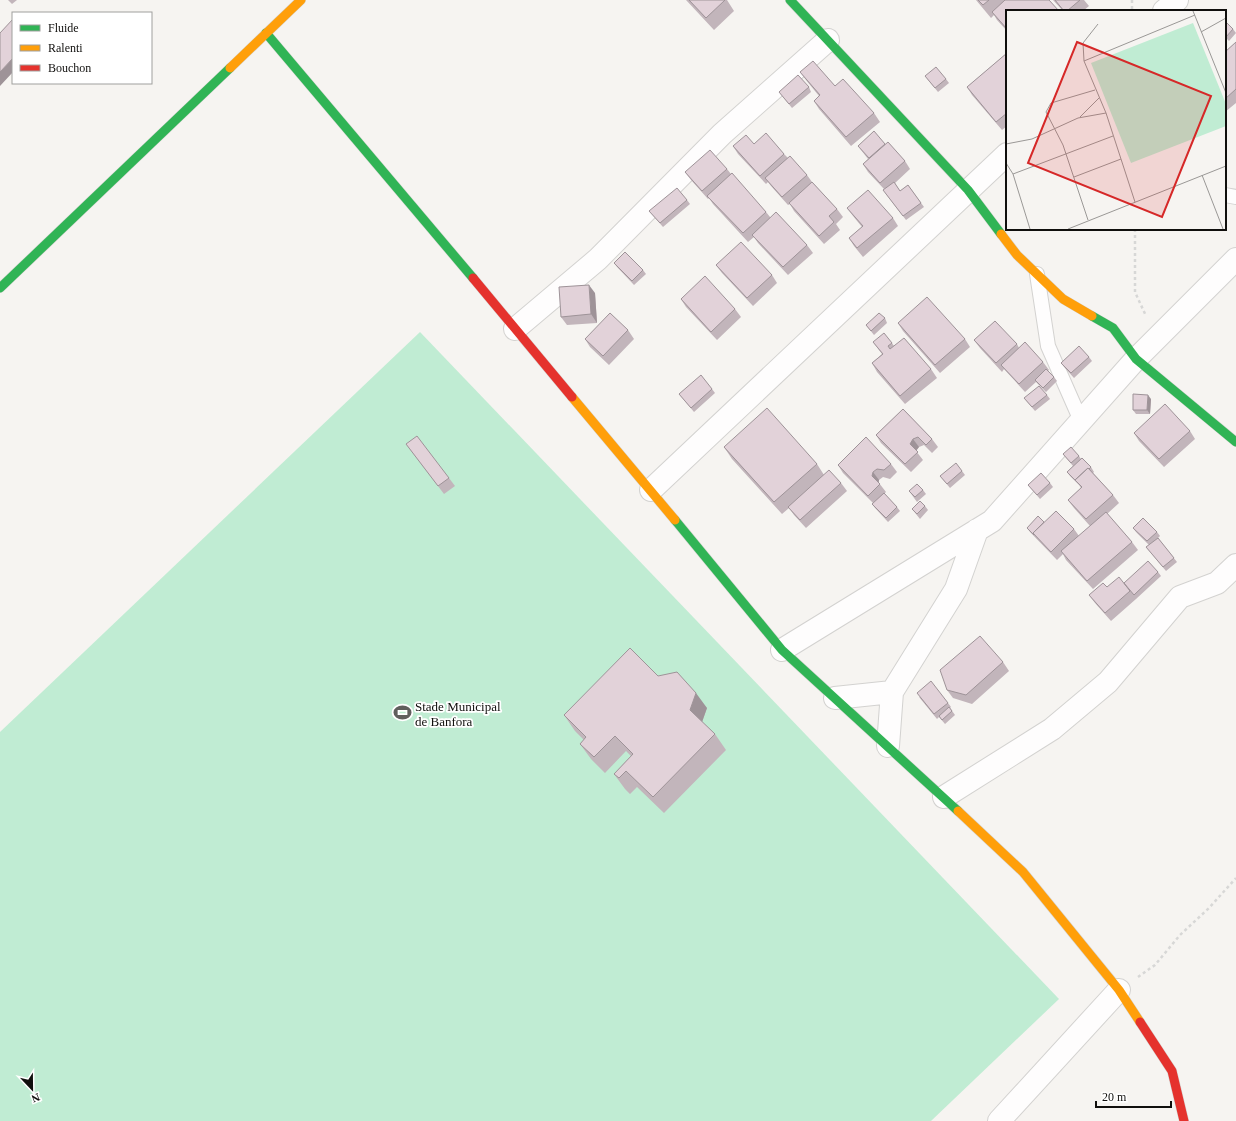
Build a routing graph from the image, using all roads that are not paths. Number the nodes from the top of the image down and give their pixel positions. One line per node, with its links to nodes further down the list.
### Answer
1 (300, 0): 5 (main road)
2 (790, 0): 6 (main road)
3 (1177, 0): 4 (street)
4 (1165, 10)
5 (266, 33): 13 (main road); 14 (main road)
6 (828, 40): 8 (main road); 14 (street)
7 (1006, 155): 8 (street)
8 (968, 190): 12 (main road); 18 (street)
9 (1226, 195): 10 (lane)
10 (1236, 198)
11 (1236, 259): 15 (street)
12 (1037, 274): 15 (main road); 16 (lane)
13 (0, 288)
14 (515, 329): 18 (main road)
15 (1136, 359): 16 (street); 17 (main road)
16 (1081, 421): 19 (street)
17 (1236, 442)
18 (650, 490): 21 (main road)
19 (977, 530): 21 (street); 22 (street)
20 (1236, 565): 25 (street)
21 (782, 650): 23 (main road)
22 (892, 692): 23 (street); 24 (street)
23 (835, 698): 24 (main road)
24 (888, 746): 25 (main road)
25 (944, 797): 26 (main road)
26 (1118, 990): 27 (street); 28 (main road)
27 (998, 1121)
28 (1184, 1121)

